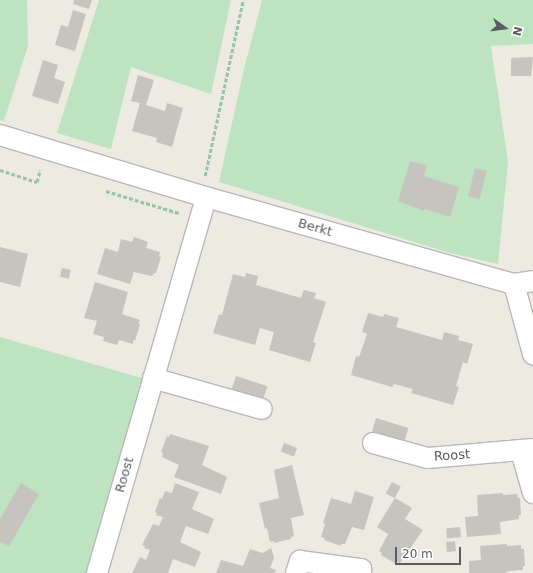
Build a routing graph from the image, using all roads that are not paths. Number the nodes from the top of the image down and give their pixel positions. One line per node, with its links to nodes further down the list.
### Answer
1 (0, 135): 2 (street, Berkt)
2 (203, 197): 3 (street, Berkt); 5 (street, Roost)
3 (524, 282): 4 (street, Berkt)
4 (533, 354)
5 (153, 378): 6 (street); 10 (street, Roost)
6 (262, 409)
7 (373, 443): 8 (street, Roost)
8 (527, 450): 9 (street)
9 (533, 493)
10 (97, 573)
11 (296, 573): 12 (street)
12 (361, 573)

